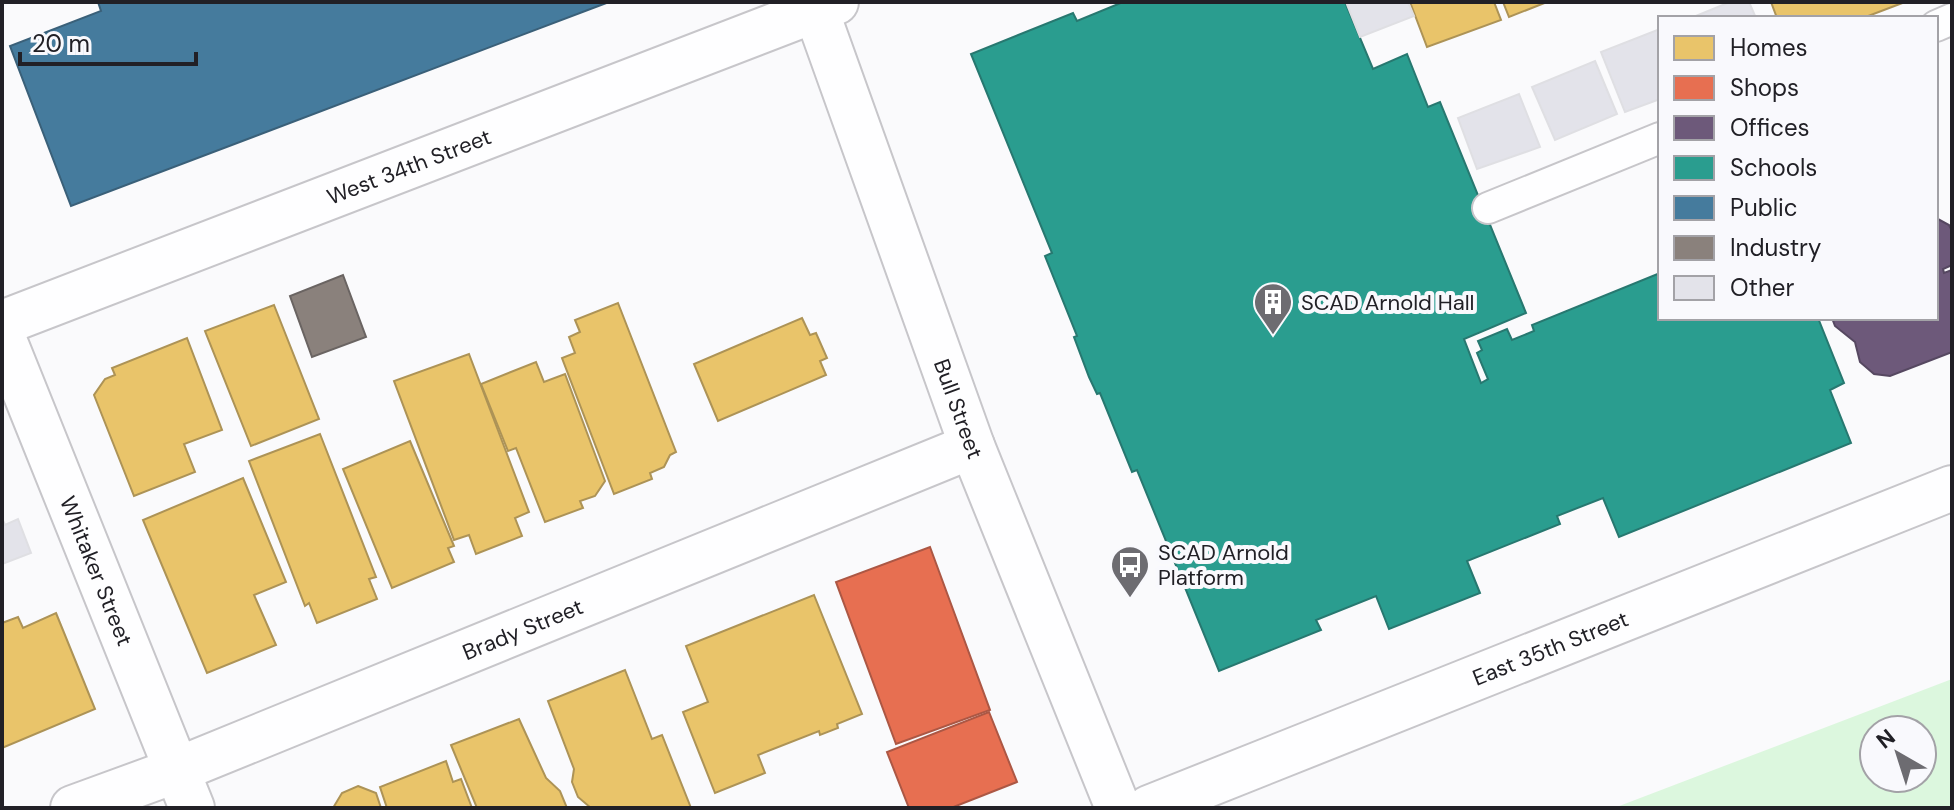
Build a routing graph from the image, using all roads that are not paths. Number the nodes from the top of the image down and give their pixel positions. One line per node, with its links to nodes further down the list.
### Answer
1 (822, 5): 4 (street, West 34th Street); 6 (street, Bull Street)
2 (1658, 139): 3 (lane)
3 (1488, 208)
4 (2, 323)
5 (2, 335): 8 (street, Whitaker Street)
6 (972, 446): 8 (street, Brady Street); 10 (street, Bull Street)
7 (1952, 488): 11 (street, East 35th Street)
8 (184, 789): 9 (street, Brady Street)
9 (73, 808)
10 (1118, 808)
11 (1149, 808)

